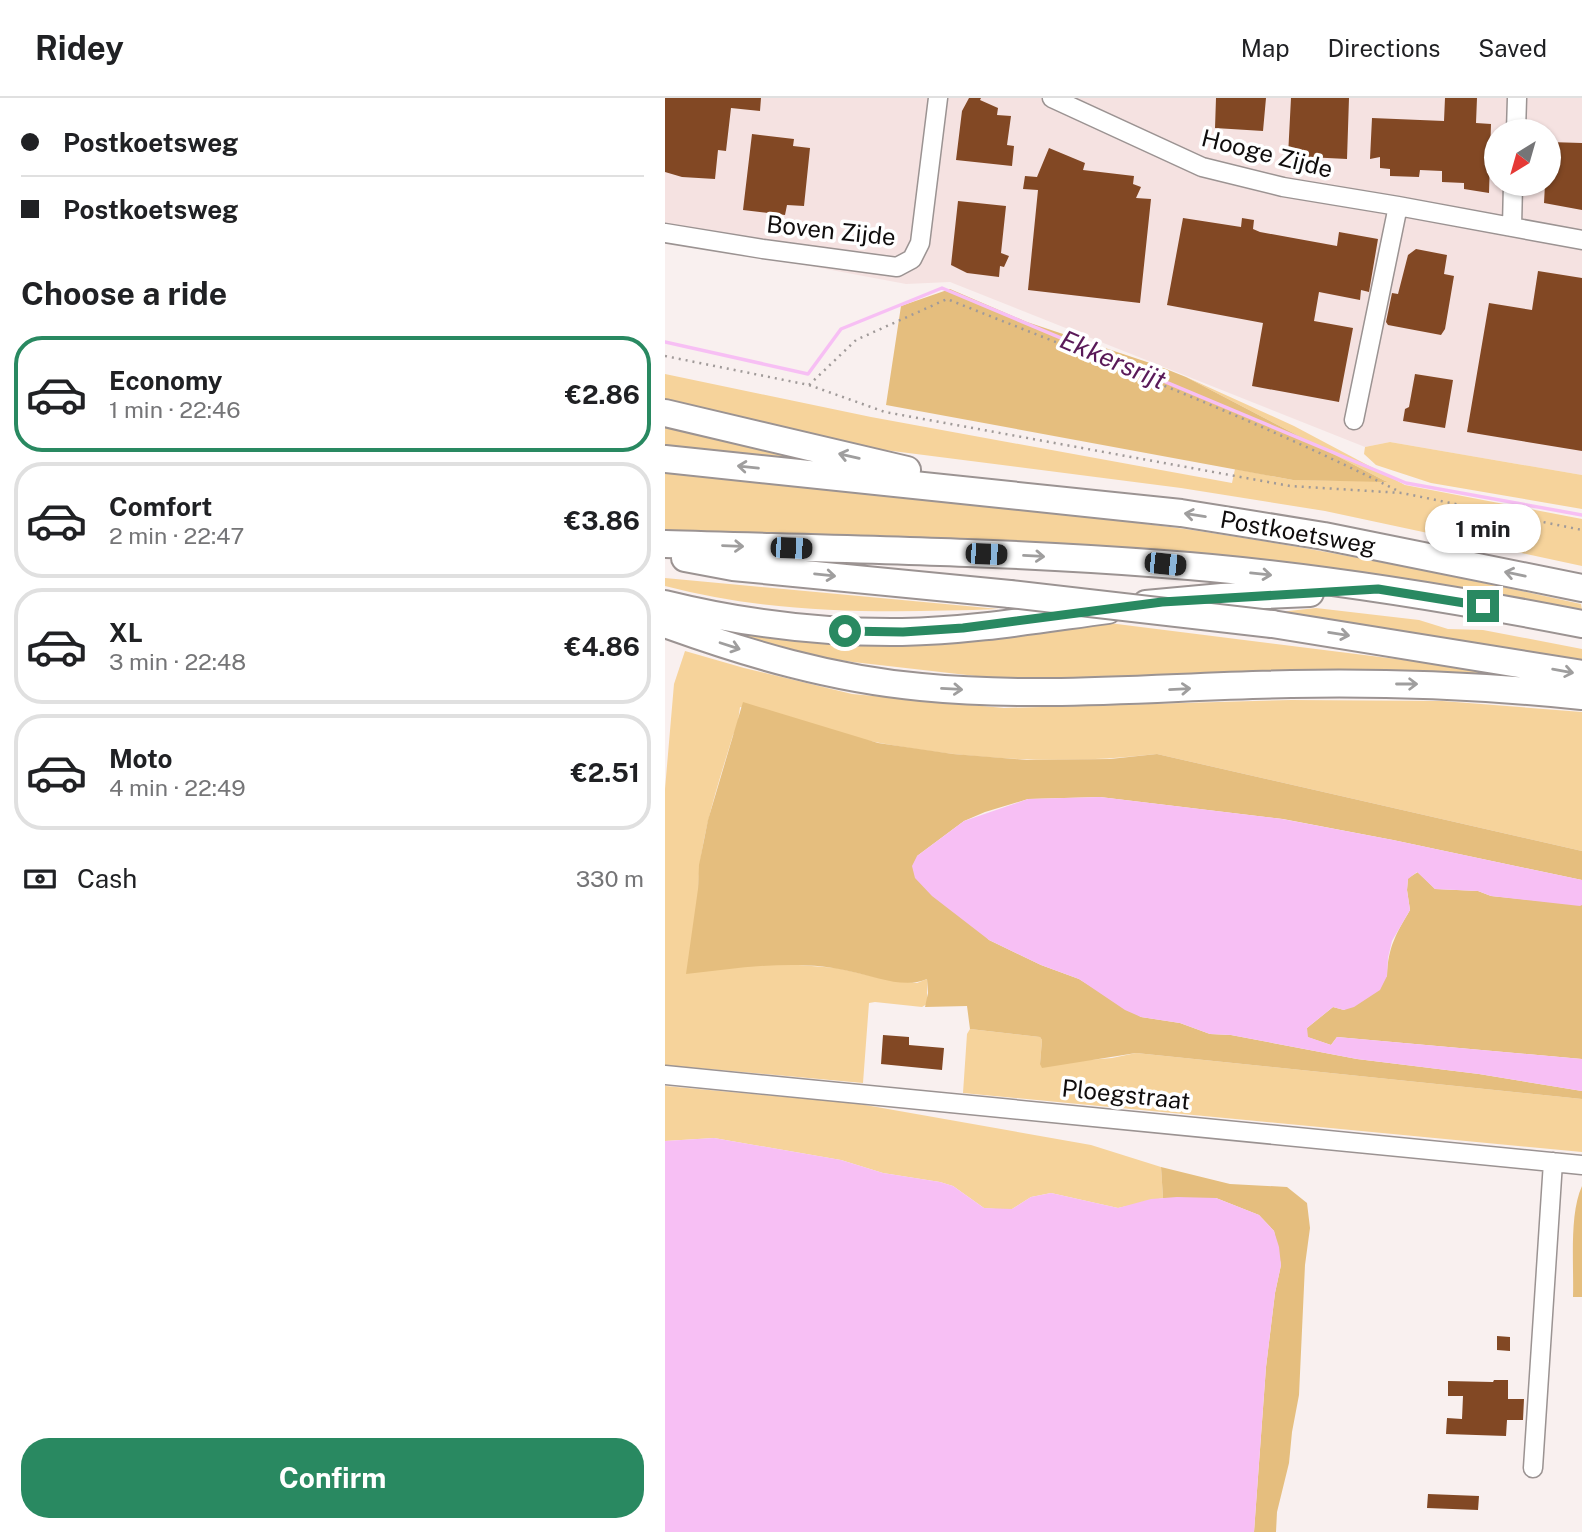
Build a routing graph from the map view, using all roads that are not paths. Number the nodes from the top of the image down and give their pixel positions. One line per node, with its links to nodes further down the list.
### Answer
1 (938, 98): 8 (street, Boven Zijde)
2 (1052, 98): 6 (street, Hooge Zijde)
3 (1517, 98): 4 (street)
4 (1516, 119)
5 (1513, 196): 7 (street)
6 (1398, 206): 7 (street, Hooge Zijde); 11 (street)
7 (1512, 227): 9 (street, Hooge Zijde)
8 (665, 233)
9 (1582, 240)
10 (665, 413): 13 (highway, Postkoetsweg, one-way to 10)
11 (1354, 420)
12 (665, 459): 13 (highway, Postkoetsweg, one-way to 12)
13 (1011, 494): 16 (highway, Postkoetsweg, one-way to 13)
14 (665, 544): 17 (highway, Postkoetsweg, one-way to 17)
15 (665, 554): 21 (highway, one-way to 21, bridge)
16 (1582, 588)
17 (1378, 589): 18 (highway, Postkoetsweg); 20 (highway, Postkoetsweg)
18 (665, 604)
19 (665, 624): 22 (highway, one-way to 22)
20 (1582, 624)
21 (1582, 674)
22 (1582, 696)
23 (665, 1075): 24 (street, Ploegstraat)
24 (1553, 1162): 25 (street, Ploegstraat); 26 (street)
25 (1582, 1165)
26 (1533, 1468)

